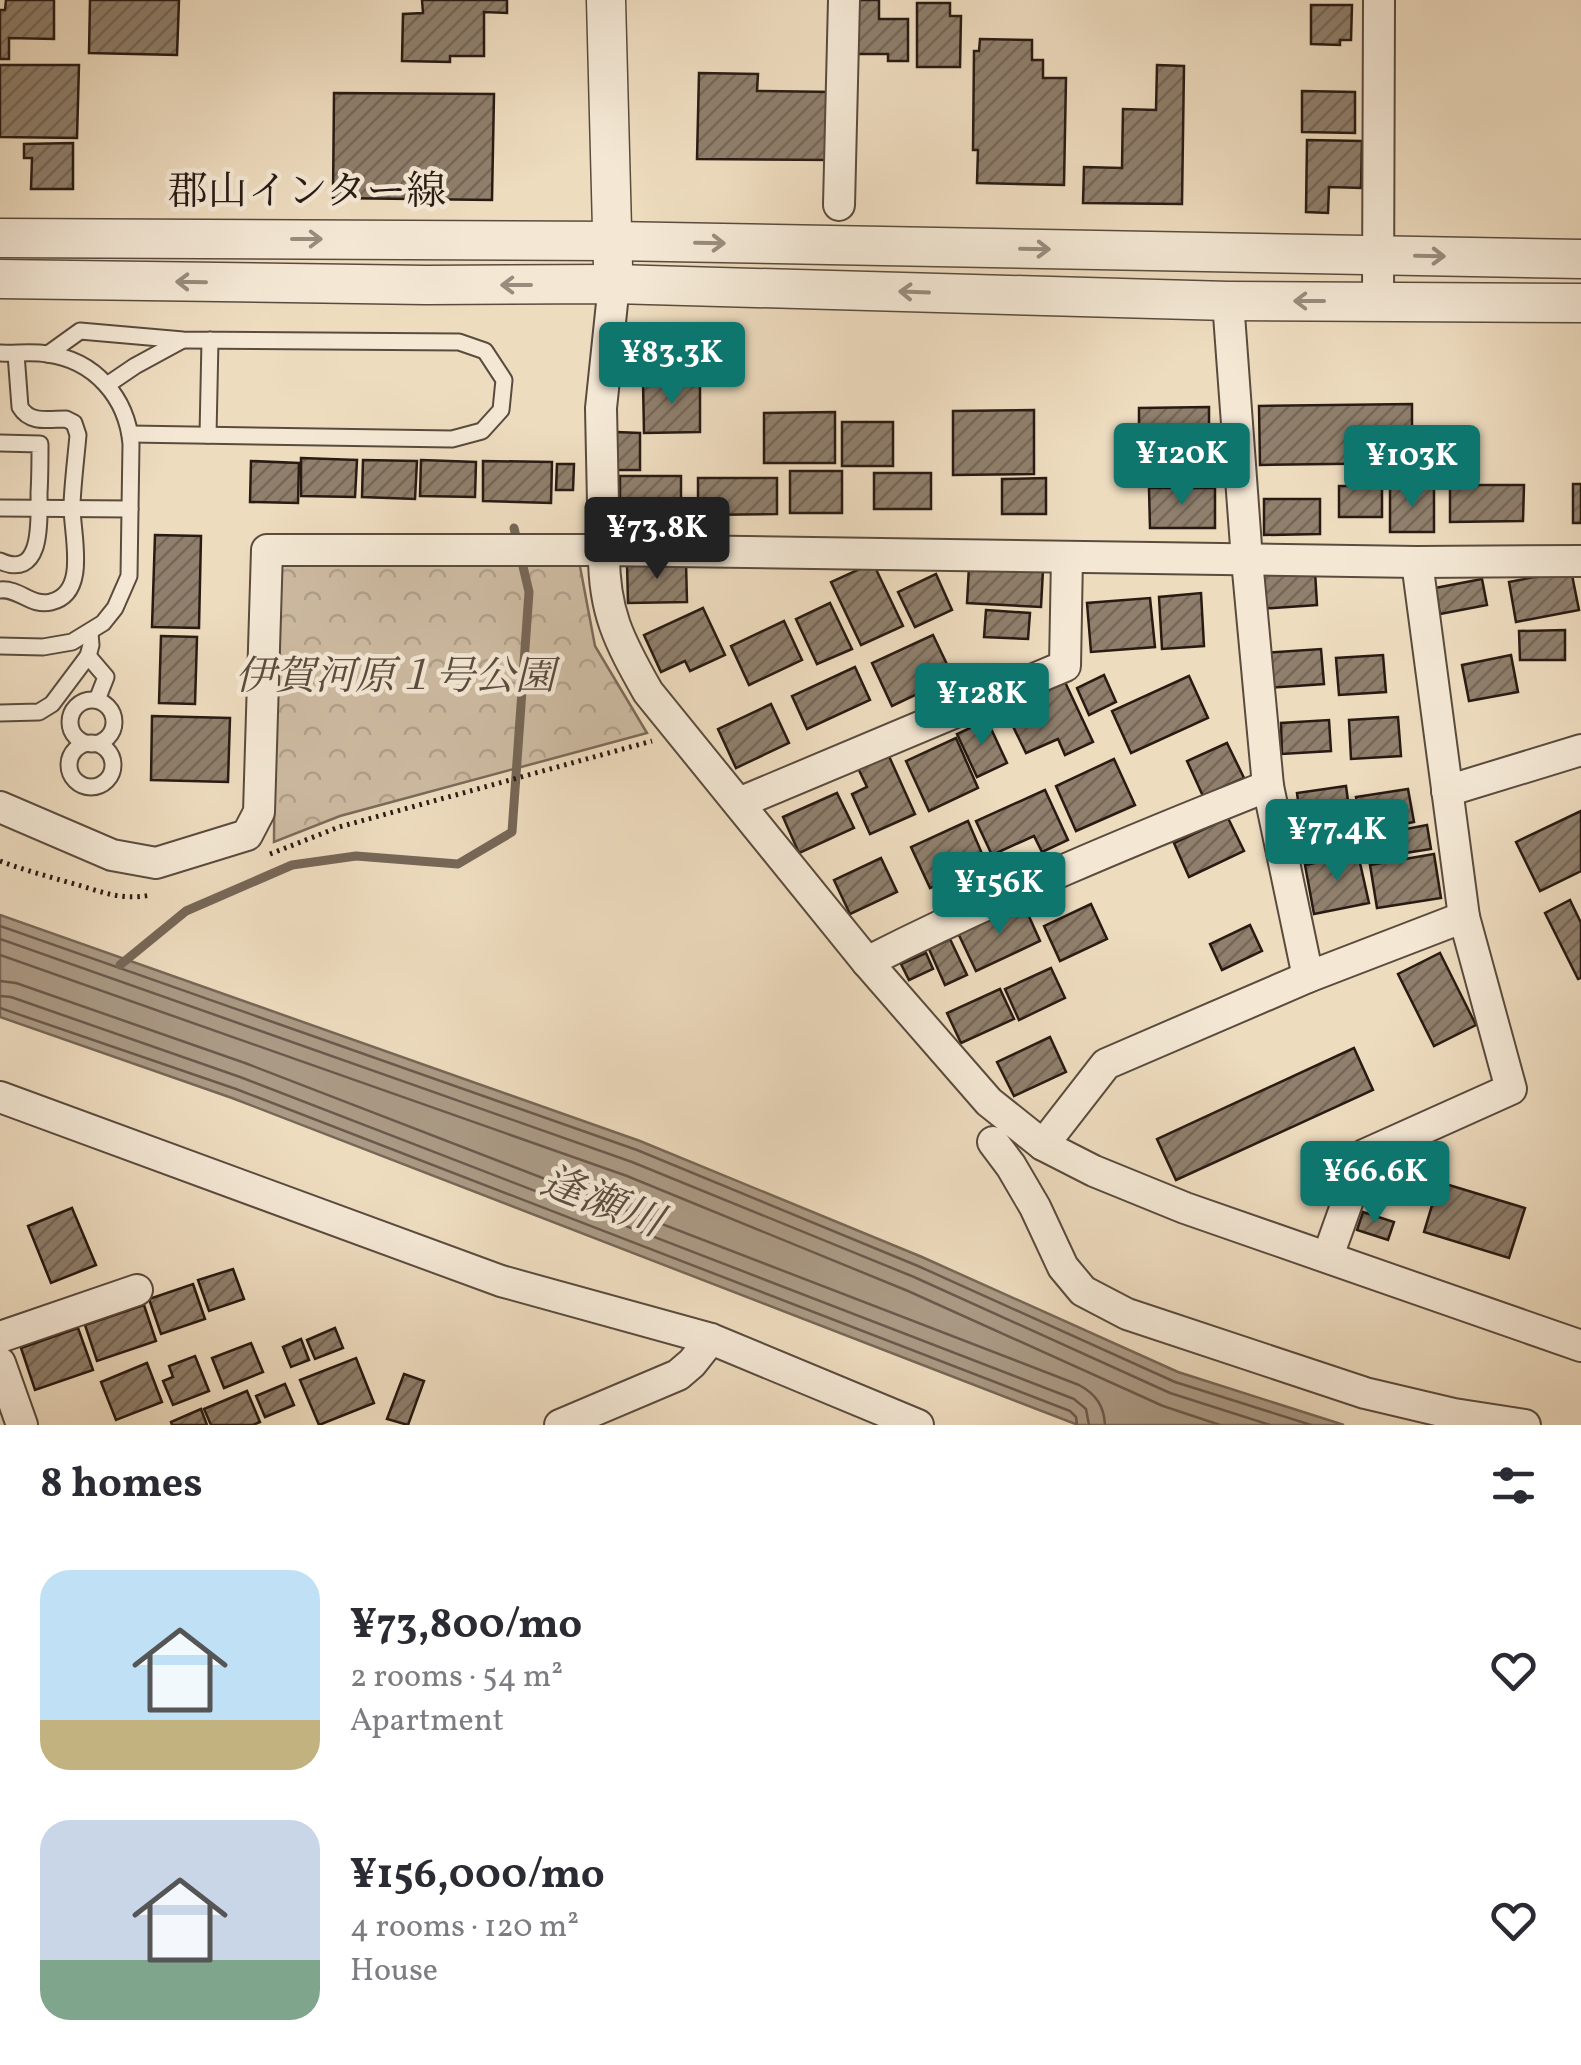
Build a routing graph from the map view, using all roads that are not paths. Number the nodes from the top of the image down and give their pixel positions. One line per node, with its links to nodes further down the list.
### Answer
1 (606, 0): 6 (street)
2 (844, 0): 4 (street)
3 (1379, 0): 7 (street)
4 (840, 205)
5 (0, 238): 6 (street, 郡山インター線, one-way to 6)
6 (613, 241): 7 (street, 郡山インター線, one-way to 7); 10 (street)
7 (1378, 256): 8 (street, 郡山インター線, one-way to 8); 12 (street)
8 (1581, 259)
9 (0, 280): 10 (street, one-way to 9)
10 (614, 284): 11 (street, one-way to 10); 26 (street)
11 (1228, 301): 12 (street, one-way to 11); 29 (street)
12 (1378, 302): 13 (street)
13 (1581, 303)
14 (183, 340): 15 (lane); 17 (lane); 18 (lane)
15 (210, 340): 20 (lane); 20 (lane)
16 (8, 354): 17 (lane); 24 (lane)
17 (48, 354): 18 (lane)
18 (107, 385): 19 (lane)
19 (130, 434): 20 (lane); 25 (lane)
20 (208, 435)
21 (0, 443): 23 (lane)
22 (0, 508): 23 (lane)
23 (39, 508): 24 (lane); 28 (lane)
24 (72, 508): 25 (lane); 32 (lane)
25 (130, 509): 33 (lane)
26 (604, 550): 27 (street); 41 (street); 42 (street)
27 (1068, 557): 29 (street); 41 (street)
28 (0, 560)
29 (1247, 560): 31 (street); 39 (street)
30 (1581, 561): 31 (street)
31 (1417, 562): 40 (street)
32 (0, 590)
33 (90, 632): 34 (lane); 35 (lane)
34 (0, 646)
35 (88, 656): 36 (lane); 37 (lane)
36 (97, 700): 36 (lane)
37 (0, 713)
38 (1581, 750): 40 (street)
39 (1268, 786): 44 (street); 45 (street)
40 (1447, 790): 43 (street)
41 (740, 802): 44 (street)
42 (0, 807)
43 (1464, 917): 45 (street); 49 (street)
44 (866, 962): 48 (street)
45 (1308, 977): 48 (street)
46 (0, 1097): 52 (street)
47 (992, 1142): 55 (street)
48 (1043, 1144): 49 (street)
49 (1328, 1256): 53 (street)
50 (137, 1290): 51 (street)
51 (0, 1337)
52 (711, 1339): 56 (street); 58 (street)
53 (1581, 1346)
54 (0, 1363): 57 (street)
55 (1452, 1420): 59 (street)
56 (577, 1422)
57 (22, 1425)
58 (918, 1425)
59 (1526, 1425)

